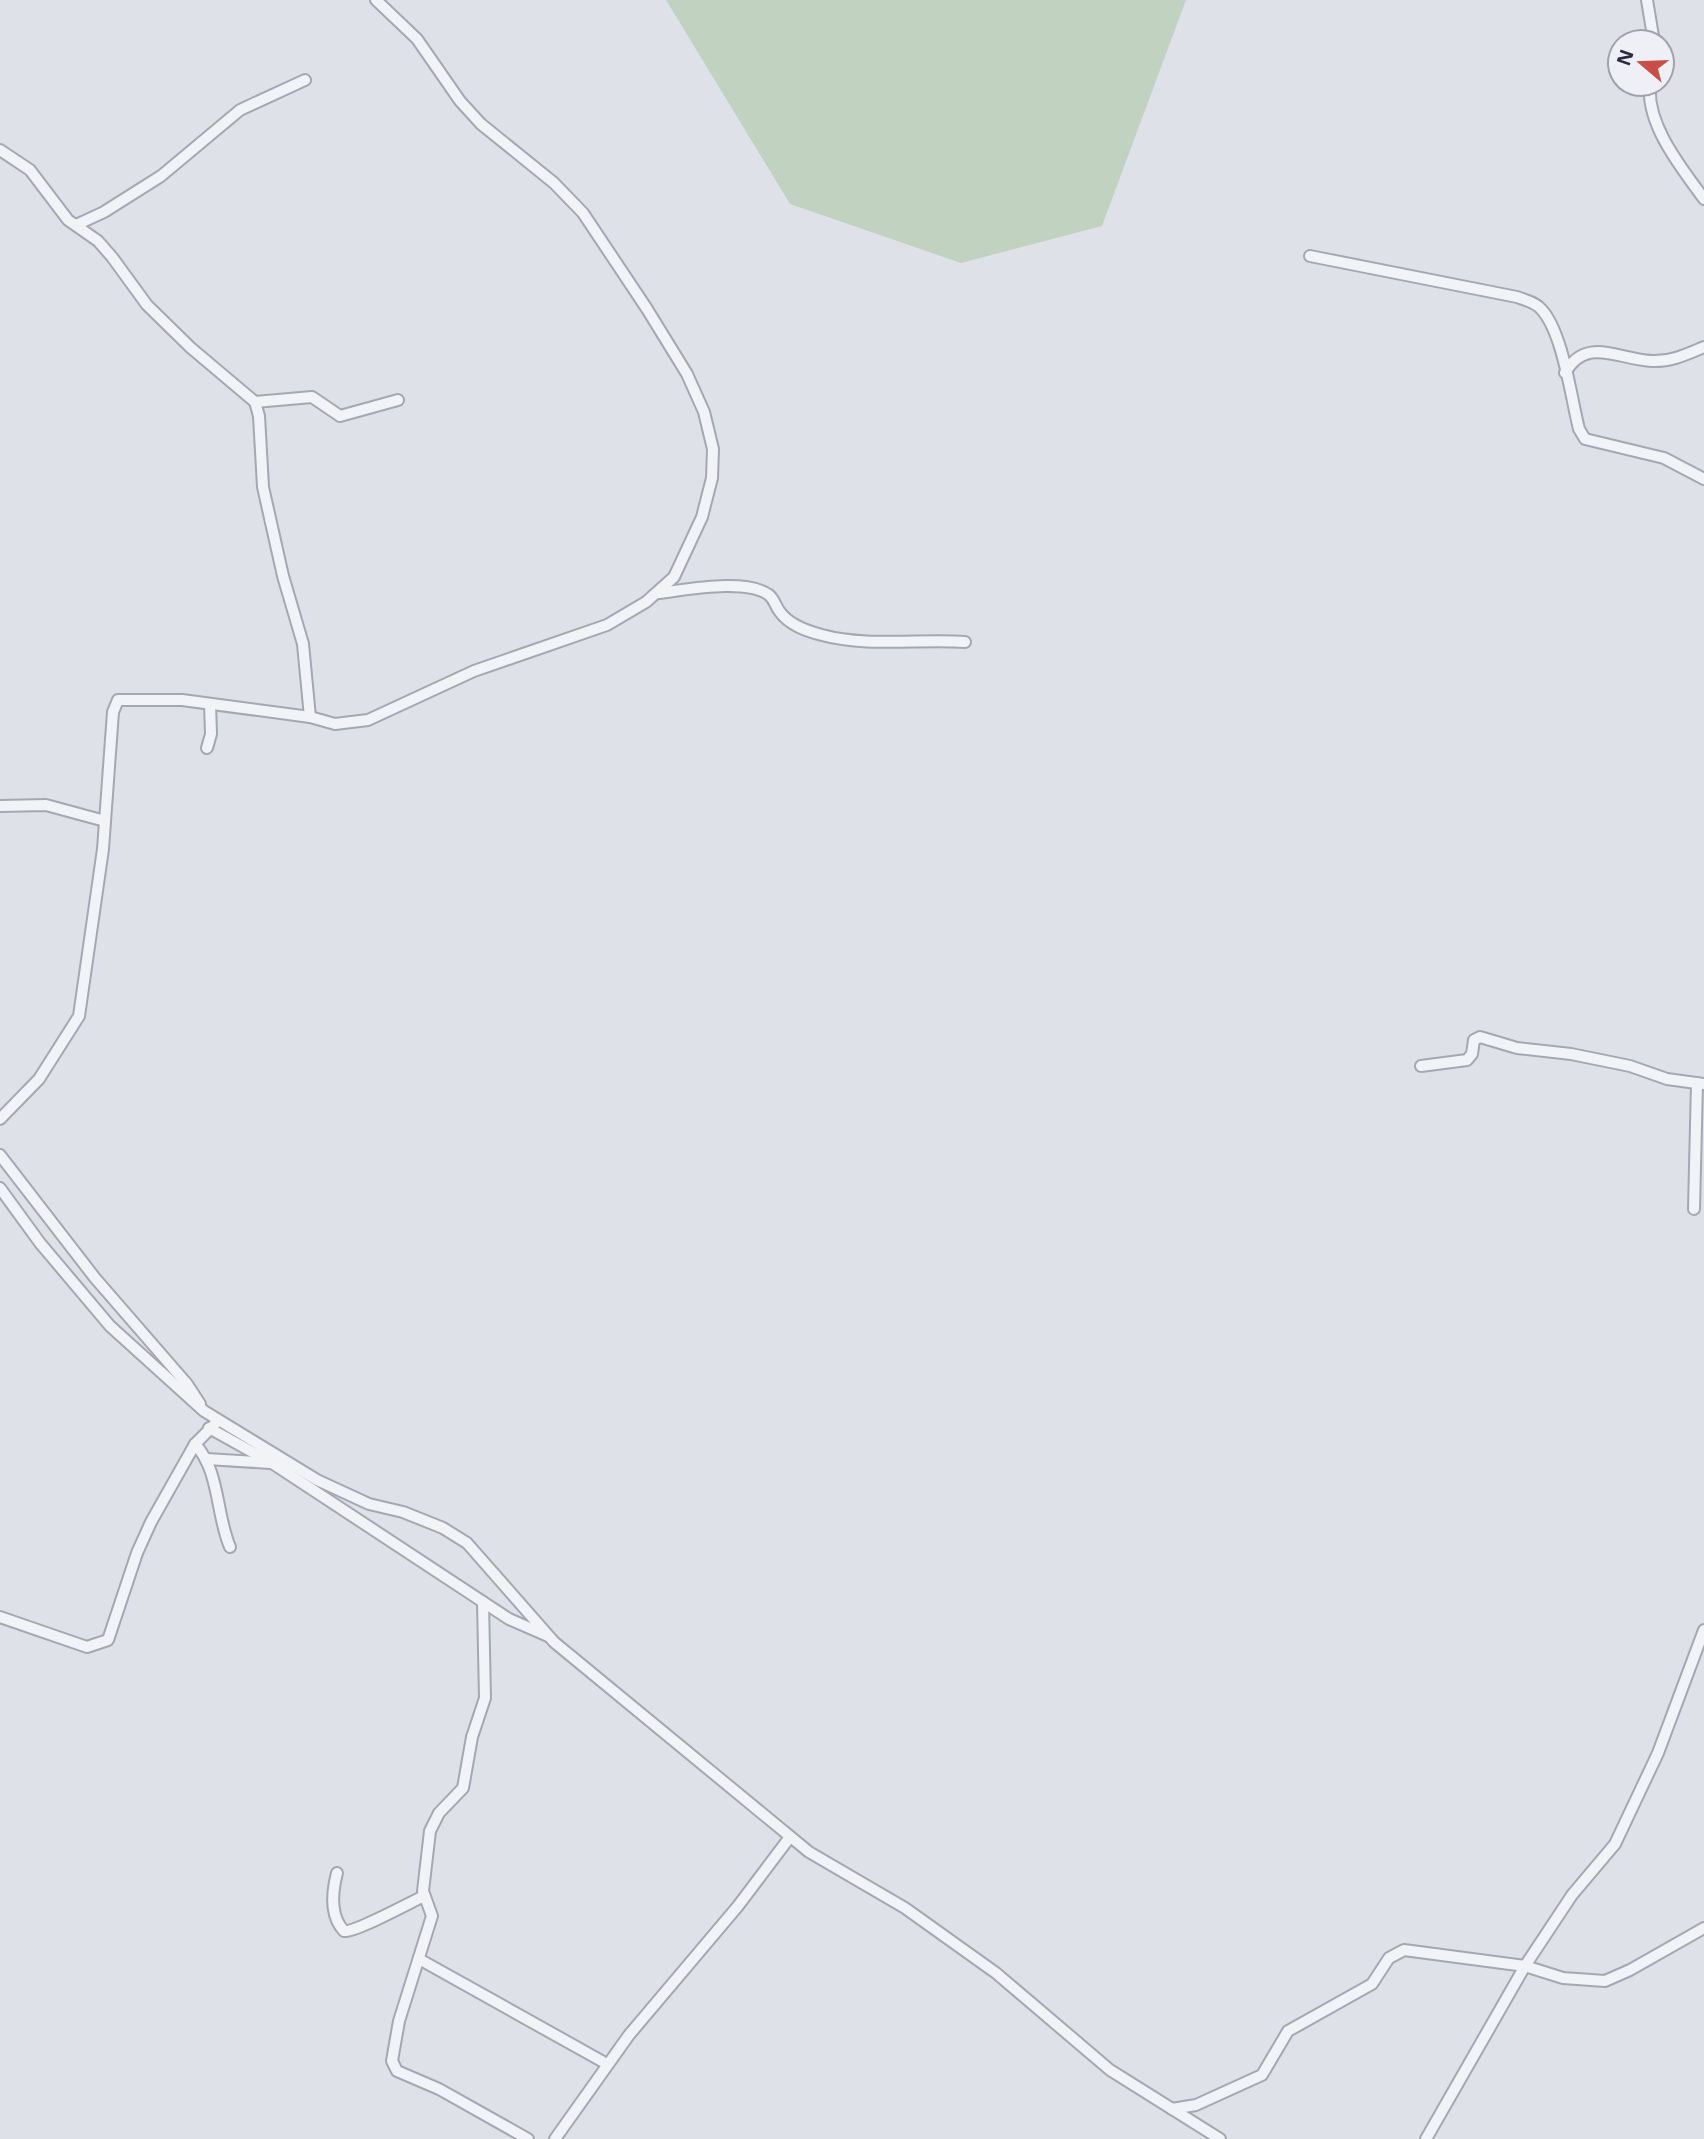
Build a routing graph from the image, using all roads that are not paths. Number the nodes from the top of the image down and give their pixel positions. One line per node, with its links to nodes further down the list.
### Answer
1 (376, 0): 15 (street)
2 (1647, 0): 3 (street)
3 (1652, 28)
4 (305, 80): 8 (street)
5 (1650, 98): 7 (street)
6 (0, 150): 8 (street)
7 (1704, 199)
8 (76, 225): 13 (street)
9 (1310, 256): 11 (street)
10 (1704, 347): 11 (street)
11 (1565, 373): 14 (street)
12 (398, 400): 13 (street)
13 (255, 402): 18 (street)
14 (1704, 479)
15 (659, 593): 16 (street); 18 (street)
16 (965, 642)
17 (210, 704): 18 (street); 19 (street); 21 (street)
18 (310, 717)
19 (207, 748)
20 (0, 806): 21 (street)
21 (105, 821): 24 (street)
22 (1421, 1066): 23 (street)
23 (1701, 1084): 27 (street)
24 (0, 1119)
25 (0, 1155): 28 (street)
26 (0, 1188): 28 (street)
27 (1694, 1209)
28 (204, 1411): 29 (street)
29 (214, 1424): 30 (street); 32 (street)
30 (195, 1444): 31 (street); 35 (street)
31 (207, 1460): 32 (street); 33 (street)
32 (278, 1462): 34 (street); 37 (street)
33 (230, 1547)
34 (483, 1602): 37 (street); 40 (street)
35 (0, 1617)
36 (1704, 1630): 43 (street)
37 (548, 1636): 38 (street)
38 (790, 1837): 44 (street); 45 (street)
39 (337, 1873): 40 (street)
40 (424, 1896): 42 (street)
41 (1704, 1928): 43 (street)
42 (419, 1959): 44 (street); 47 (street)
43 (1525, 1966): 45 (street); 46 (street)
44 (607, 2064): 48 (street)
45 (1172, 2109): 49 (street)
46 (1429, 2138)
47 (528, 2139)
48 (555, 2139)
49 (1220, 2139)

